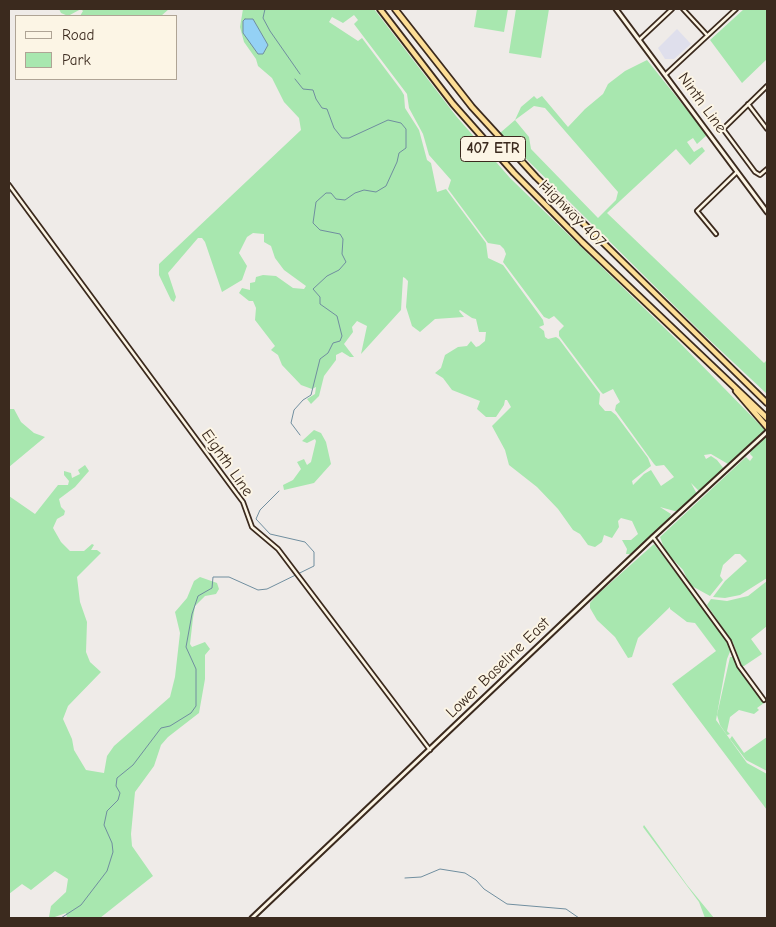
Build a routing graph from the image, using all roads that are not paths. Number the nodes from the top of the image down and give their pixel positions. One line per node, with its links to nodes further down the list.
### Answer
1 (380, 9): 20 (highway, Highway 407 / 407 ETR)
2 (395, 9): 21 (highway, Highway 407 / 407 ETR)
3 (617, 9): 10 (main road, Ninth Line)
4 (672, 9): 10 (street)
5 (683, 9): 9 (street)
6 (729, 9): 8 (street)
7 (736, 9): 8 (street)
8 (732, 12): 9 (street)
9 (707, 36): 11 (street)
10 (639, 40): 11 (main road, Ninth Line)
11 (665, 75): 16 (main road, Ninth Line)
12 (767, 86): 13 (street)
13 (748, 104): 14 (street); 15 (street)
14 (767, 129)
15 (767, 169)
16 (737, 172): 18 (main road, Ninth Line); 19 (street)
17 (9, 185): 27 (street, Eighth Line)
18 (767, 212)
19 (716, 234)
20 (734, 388): 22 (highway, Highway 407 / 407 ETR); 23 (highway)
21 (767, 403)
22 (767, 418)
23 (767, 427)
24 (767, 432): 25 (main road, Lower Baseline East)
25 (653, 537): 26 (street); 27 (main road, Lower Baseline East)
26 (764, 700)
27 (430, 750): 28 (main road, Lower Baseline East)
28 (252, 918)

